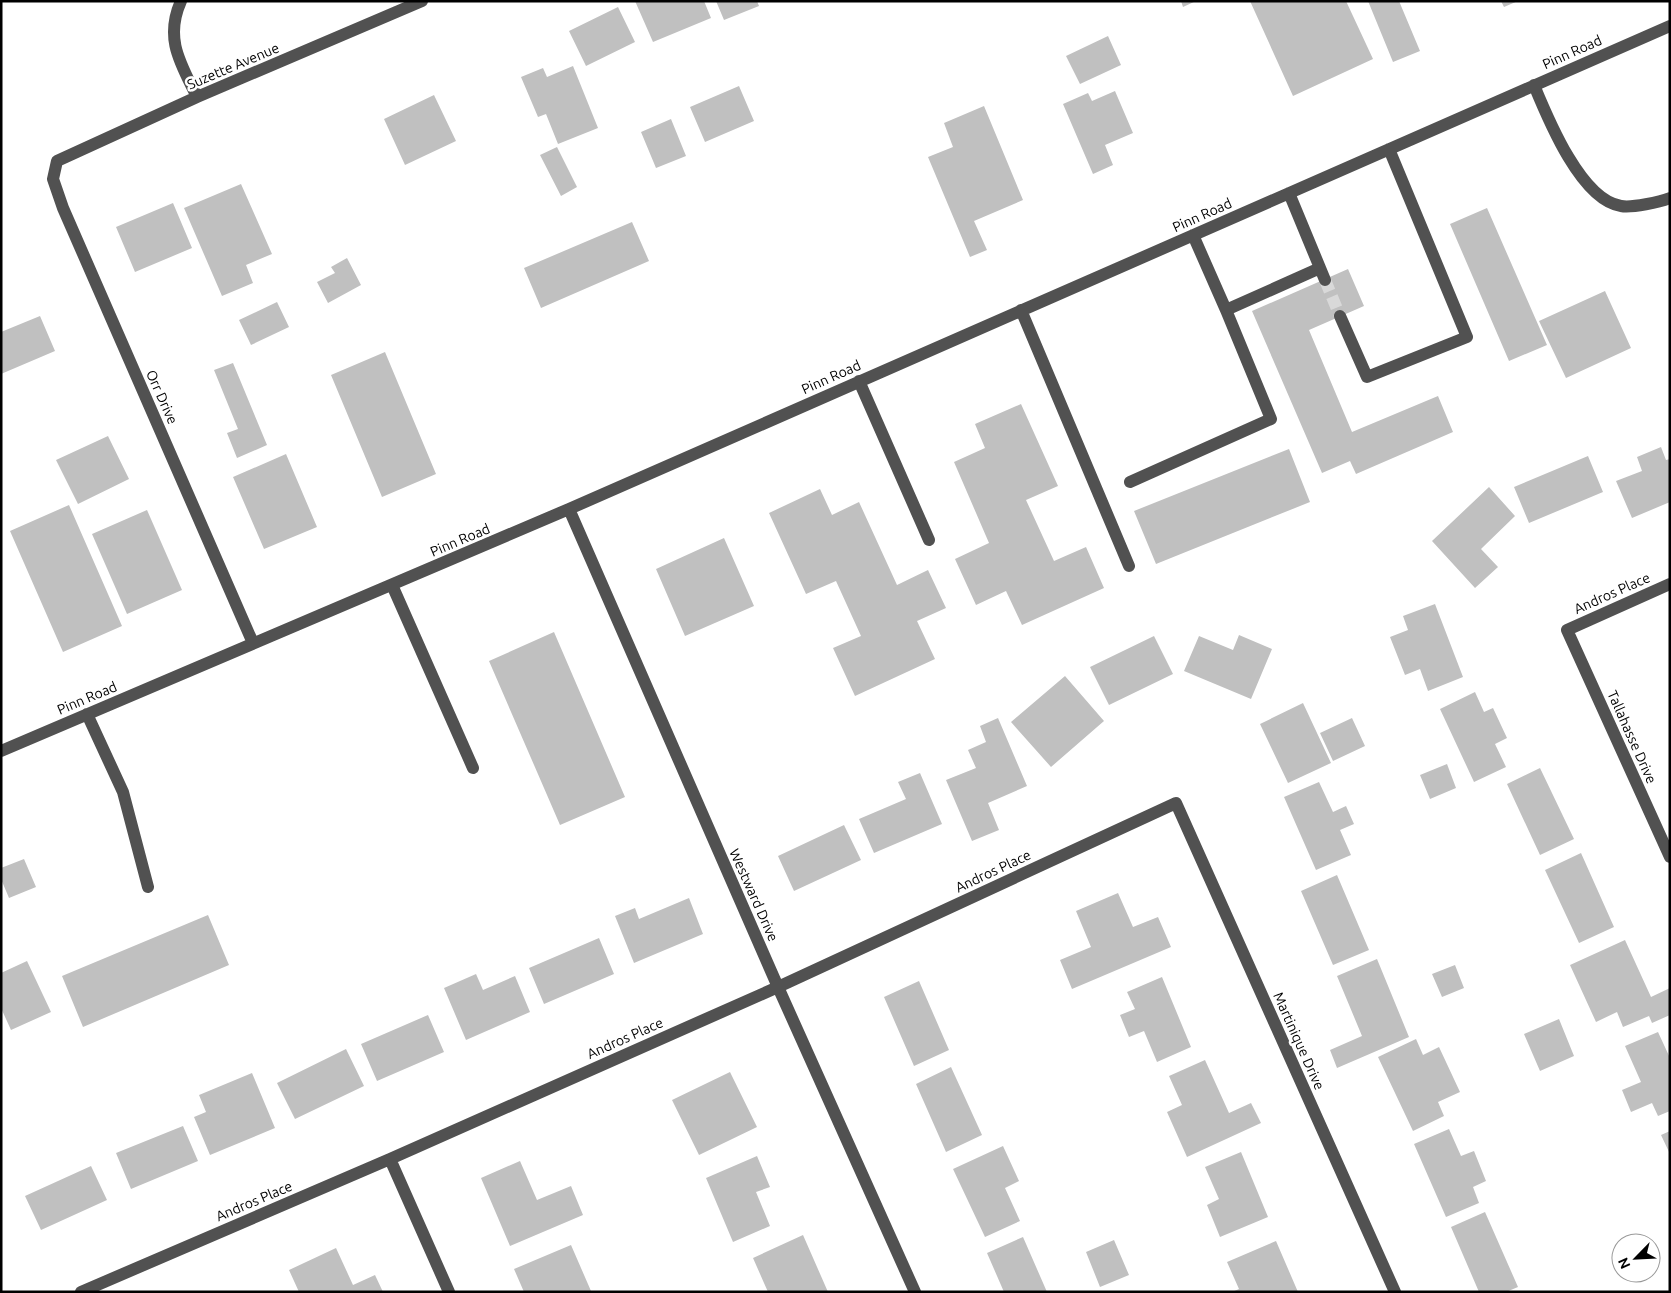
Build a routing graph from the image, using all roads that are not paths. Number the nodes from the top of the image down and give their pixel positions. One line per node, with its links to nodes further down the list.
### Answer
1 (181, 1): 5 (street)
2 (422, 1): 5 (street, Suzette Avenue)
3 (1670, 26): 4 (street, Pinn Road)
4 (1534, 85): 6 (street, Pinn Road); 9 (street)
5 (197, 98): 7 (street, Suzette Avenue)
6 (1389, 149): 8 (street, Pinn Road); 13 (street)
7 (56, 161): 22 (street, Orr Drive)
8 (1289, 193): 10 (street, Pinn Road); 12 (street)
9 (1670, 198)
10 (1193, 235): 11 (street, Pinn Road); 12 (street)
11 (1021, 310): 14 (street, Pinn Road); 18 (street)
12 (1226, 310): 15 (street)
13 (1340, 316)
14 (859, 381): 16 (street, Pinn Road); 17 (street)
15 (1130, 482)
16 (569, 509): 20 (street, Pinn Road); 29 (street, Westward Drive)
17 (929, 540)
18 (1128, 566)
19 (1670, 584): 21 (street, Andros Place)
20 (392, 585): 22 (street, Pinn Road); 25 (street)
21 (1567, 630): 27 (street, Tallahasse Drive)
22 (253, 643): 23 (street, Pinn Road)
23 (87, 714): 24 (street, Pinn Road); 28 (street)
24 (1, 751)
25 (473, 768)
26 (1176, 803): 29 (street, Andros Place); 34 (street, Martinique Drive)
27 (1670, 857)
28 (148, 887)
29 (778, 987): 30 (street, Andros Place); 33 (street, Westward Drive)
30 (390, 1159): 31 (street, Andros Place); 32 (street)
31 (81, 1292)
32 (449, 1292)
33 (915, 1292)
34 (1395, 1292)

